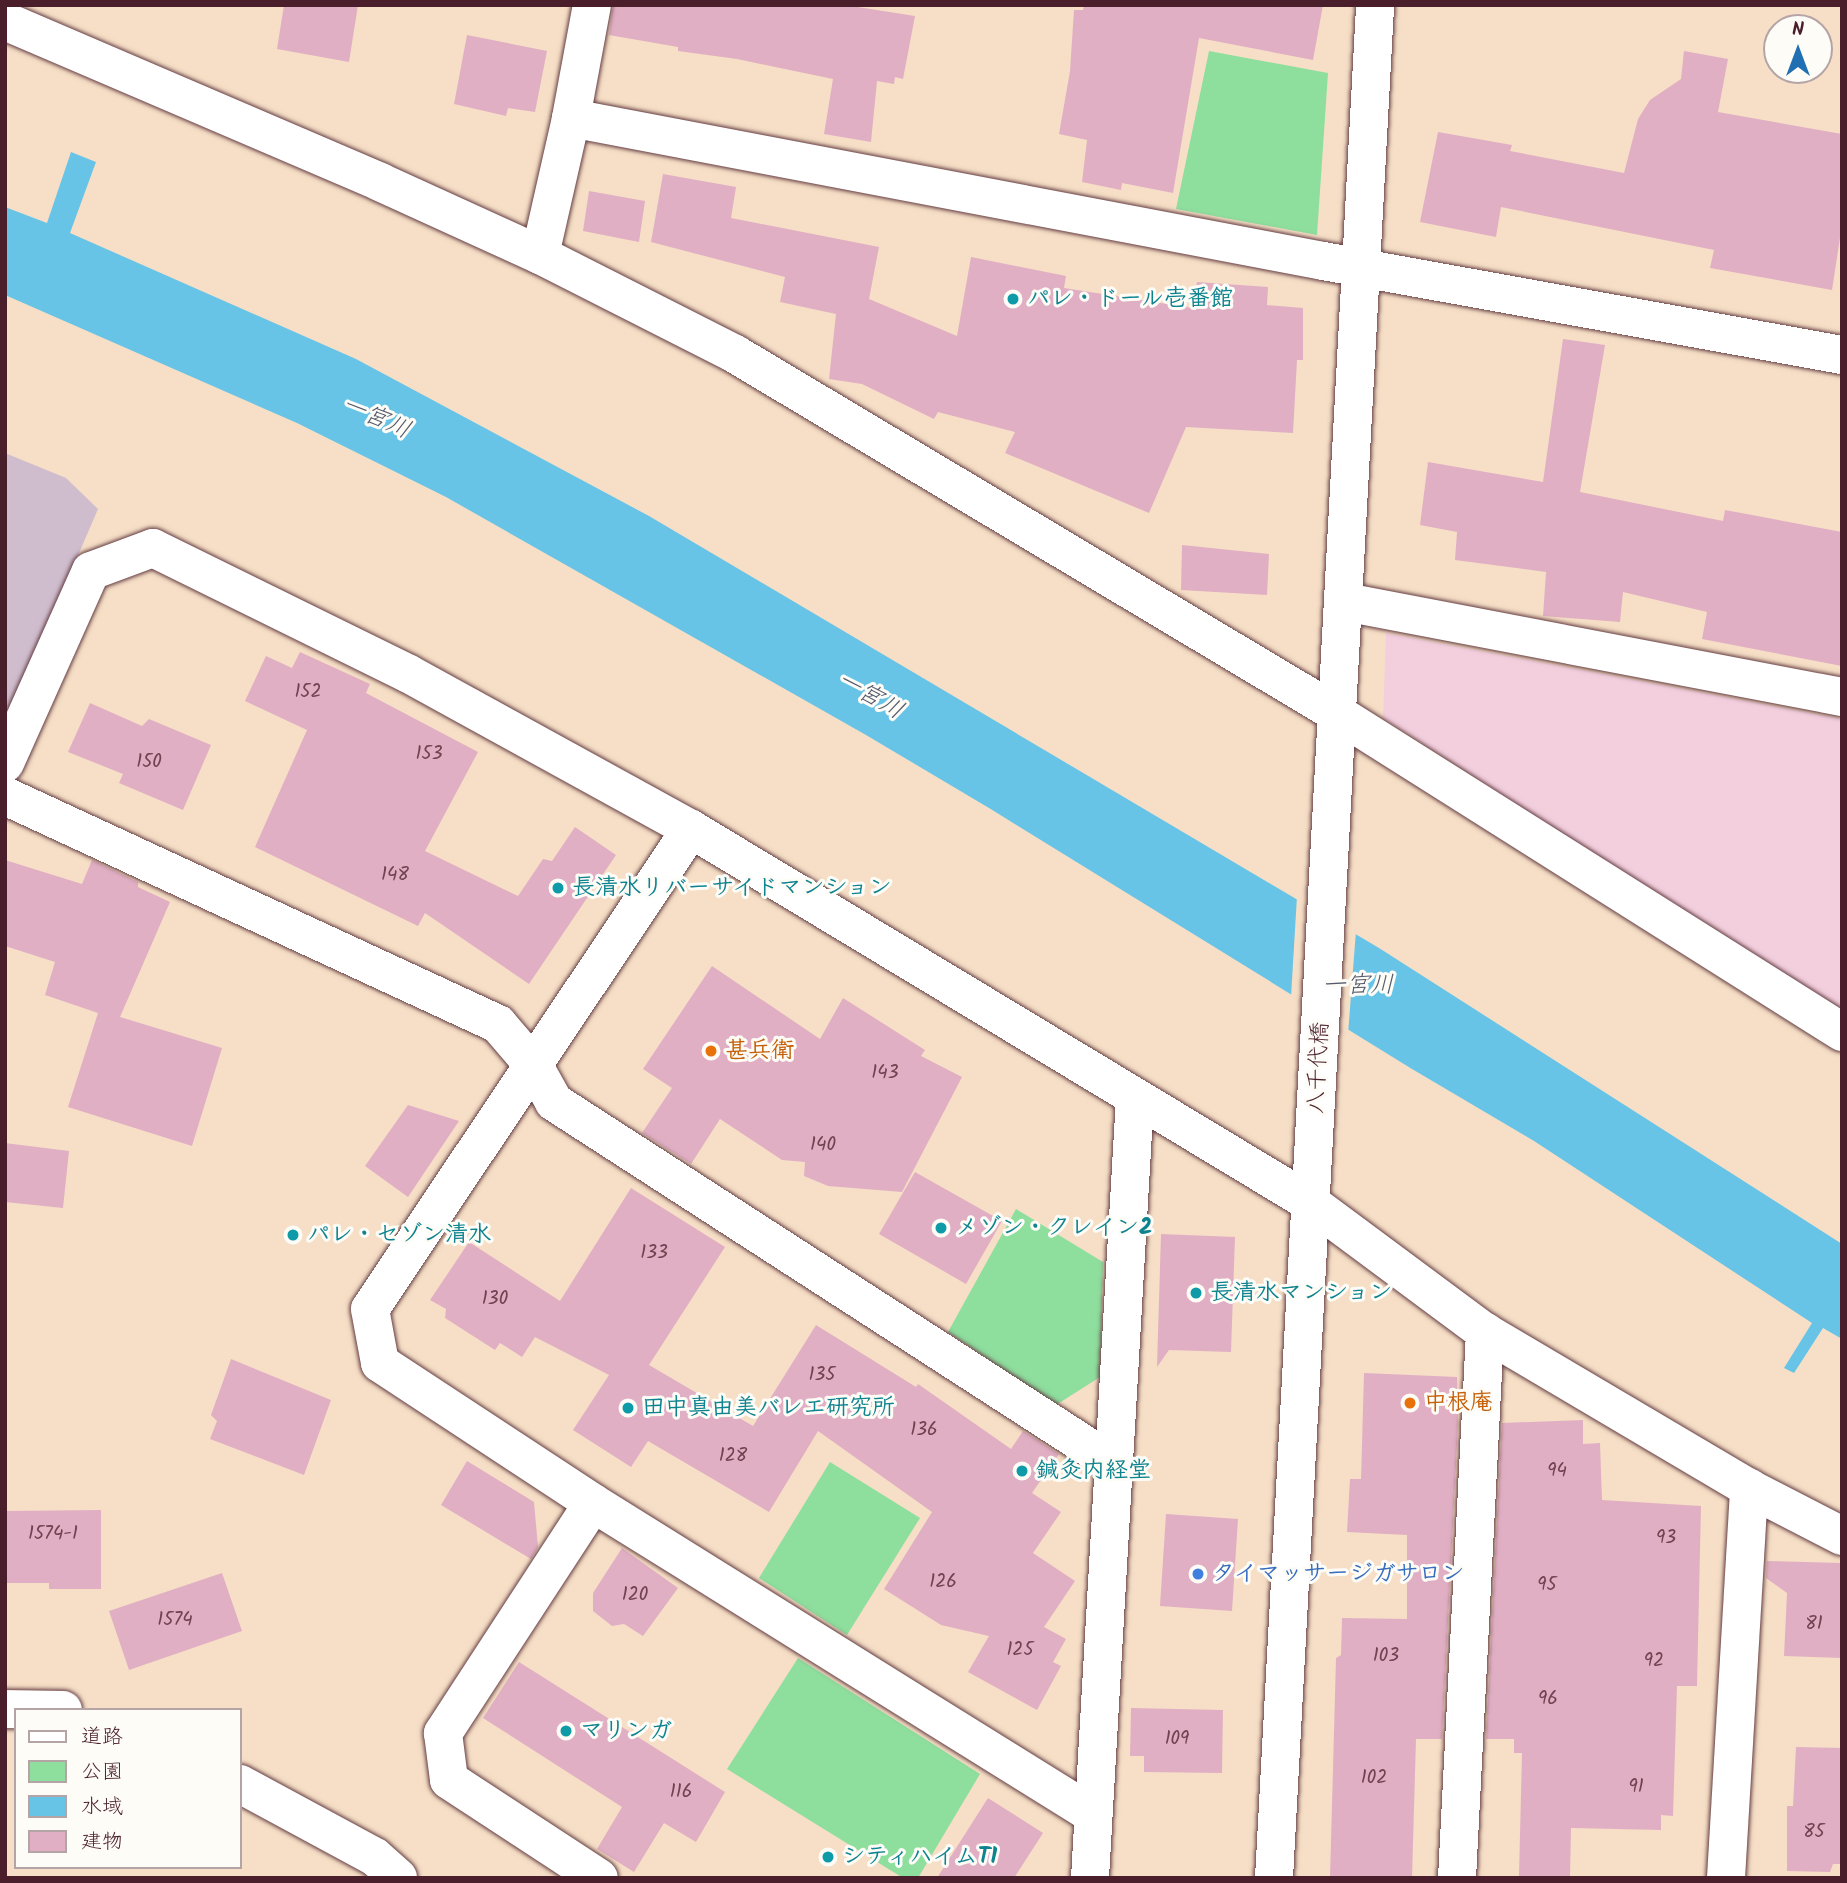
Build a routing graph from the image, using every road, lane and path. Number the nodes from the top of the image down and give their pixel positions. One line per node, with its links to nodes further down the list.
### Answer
1 (592, 5): 4 (street)
2 (1375, 5): 6 (street, 八千代橋)
3 (5, 21): 5 (street)
4 (571, 118): 5 (street); 6 (street)
5 (540, 255): 10 (street)
6 (1362, 268): 7 (street); 8 (street, 八千代橋)
7 (1842, 355)
8 (1345, 602): 9 (street); 10 (street, 八千代橋)
9 (1842, 697)
10 (1338, 714): 14 (street); 17 (street, 八千代橋)
11 (5, 763): 13 (street)
12 (5, 796): 15 (street)
13 (691, 829): 15 (street); 16 (street)
14 (1842, 1032)
15 (534, 1066): 19 (street); 21 (street)
16 (1135, 1098): 17 (street); 19 (street)
17 (1311, 1203): 18 (street); 28 (street, 八千代橋)
18 (1486, 1332): 20 (street); 29 (street)
19 (1115, 1465): 24 (street)
20 (1749, 1488): 22 (street); 30 (street)
21 (593, 1503): 24 (street); 26 (street)
22 (1842, 1536)
23 (242, 1785): 25 (street)
24 (1092, 1814): 27 (street)
25 (398, 1878)
26 (598, 1878)
27 (1090, 1878)
28 (1274, 1878)
29 (1457, 1878)
30 (1726, 1878)

